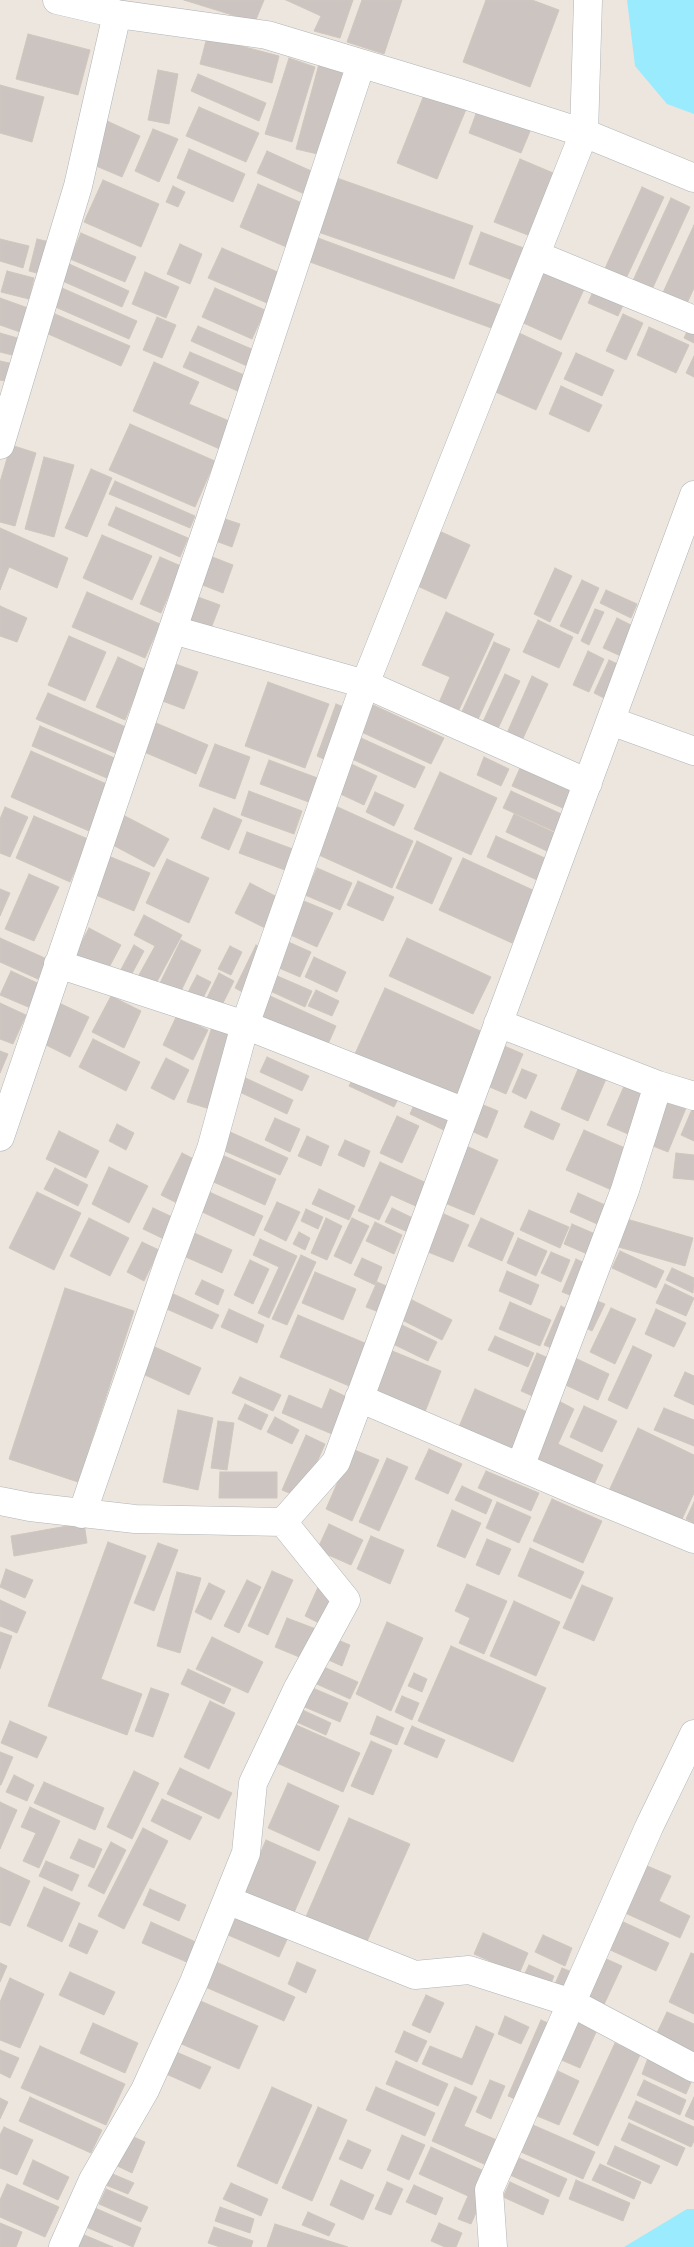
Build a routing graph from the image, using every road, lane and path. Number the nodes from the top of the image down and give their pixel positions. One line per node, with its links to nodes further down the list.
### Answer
1 (57, 0): 3 (street)
2 (588, 0): 5 (street)
3 (117, 14): 4 (street); 9 (street)
4 (360, 64): 5 (street); 11 (street)
5 (584, 133): 6 (street); 7 (street)
6 (694, 178)
7 (536, 255): 8 (street); 12 (street)
8 (694, 320)
9 (0, 445)
10 (694, 495): 13 (street)
11 (172, 630): 12 (street); 16 (street)
12 (365, 684): 15 (street); 18 (street)
13 (611, 721): 14 (street); 15 (street)
14 (694, 751)
15 (588, 783): 17 (street)
16 (58, 964): 18 (street); 22 (street)
17 (498, 1023): 19 (street); 21 (street)
18 (245, 1025): 21 (street); 26 (street)
19 (658, 1085): 20 (street); 24 (street)
20 (694, 1096)
21 (465, 1112): 23 (street)
22 (0, 1138)
23 (359, 1398): 24 (street); 27 (street)
24 (520, 1467): 28 (street)
25 (0, 1502): 26 (street)
26 (82, 1514): 27 (street)
27 (282, 1522): 30 (street)
28 (694, 1538)
29 (694, 1734): 31 (street)
30 (227, 1900): 31 (street); 33 (street)
31 (572, 2003): 32 (street); 34 (street)
32 (694, 2068)
33 (63, 2247)
34 (493, 2247)

